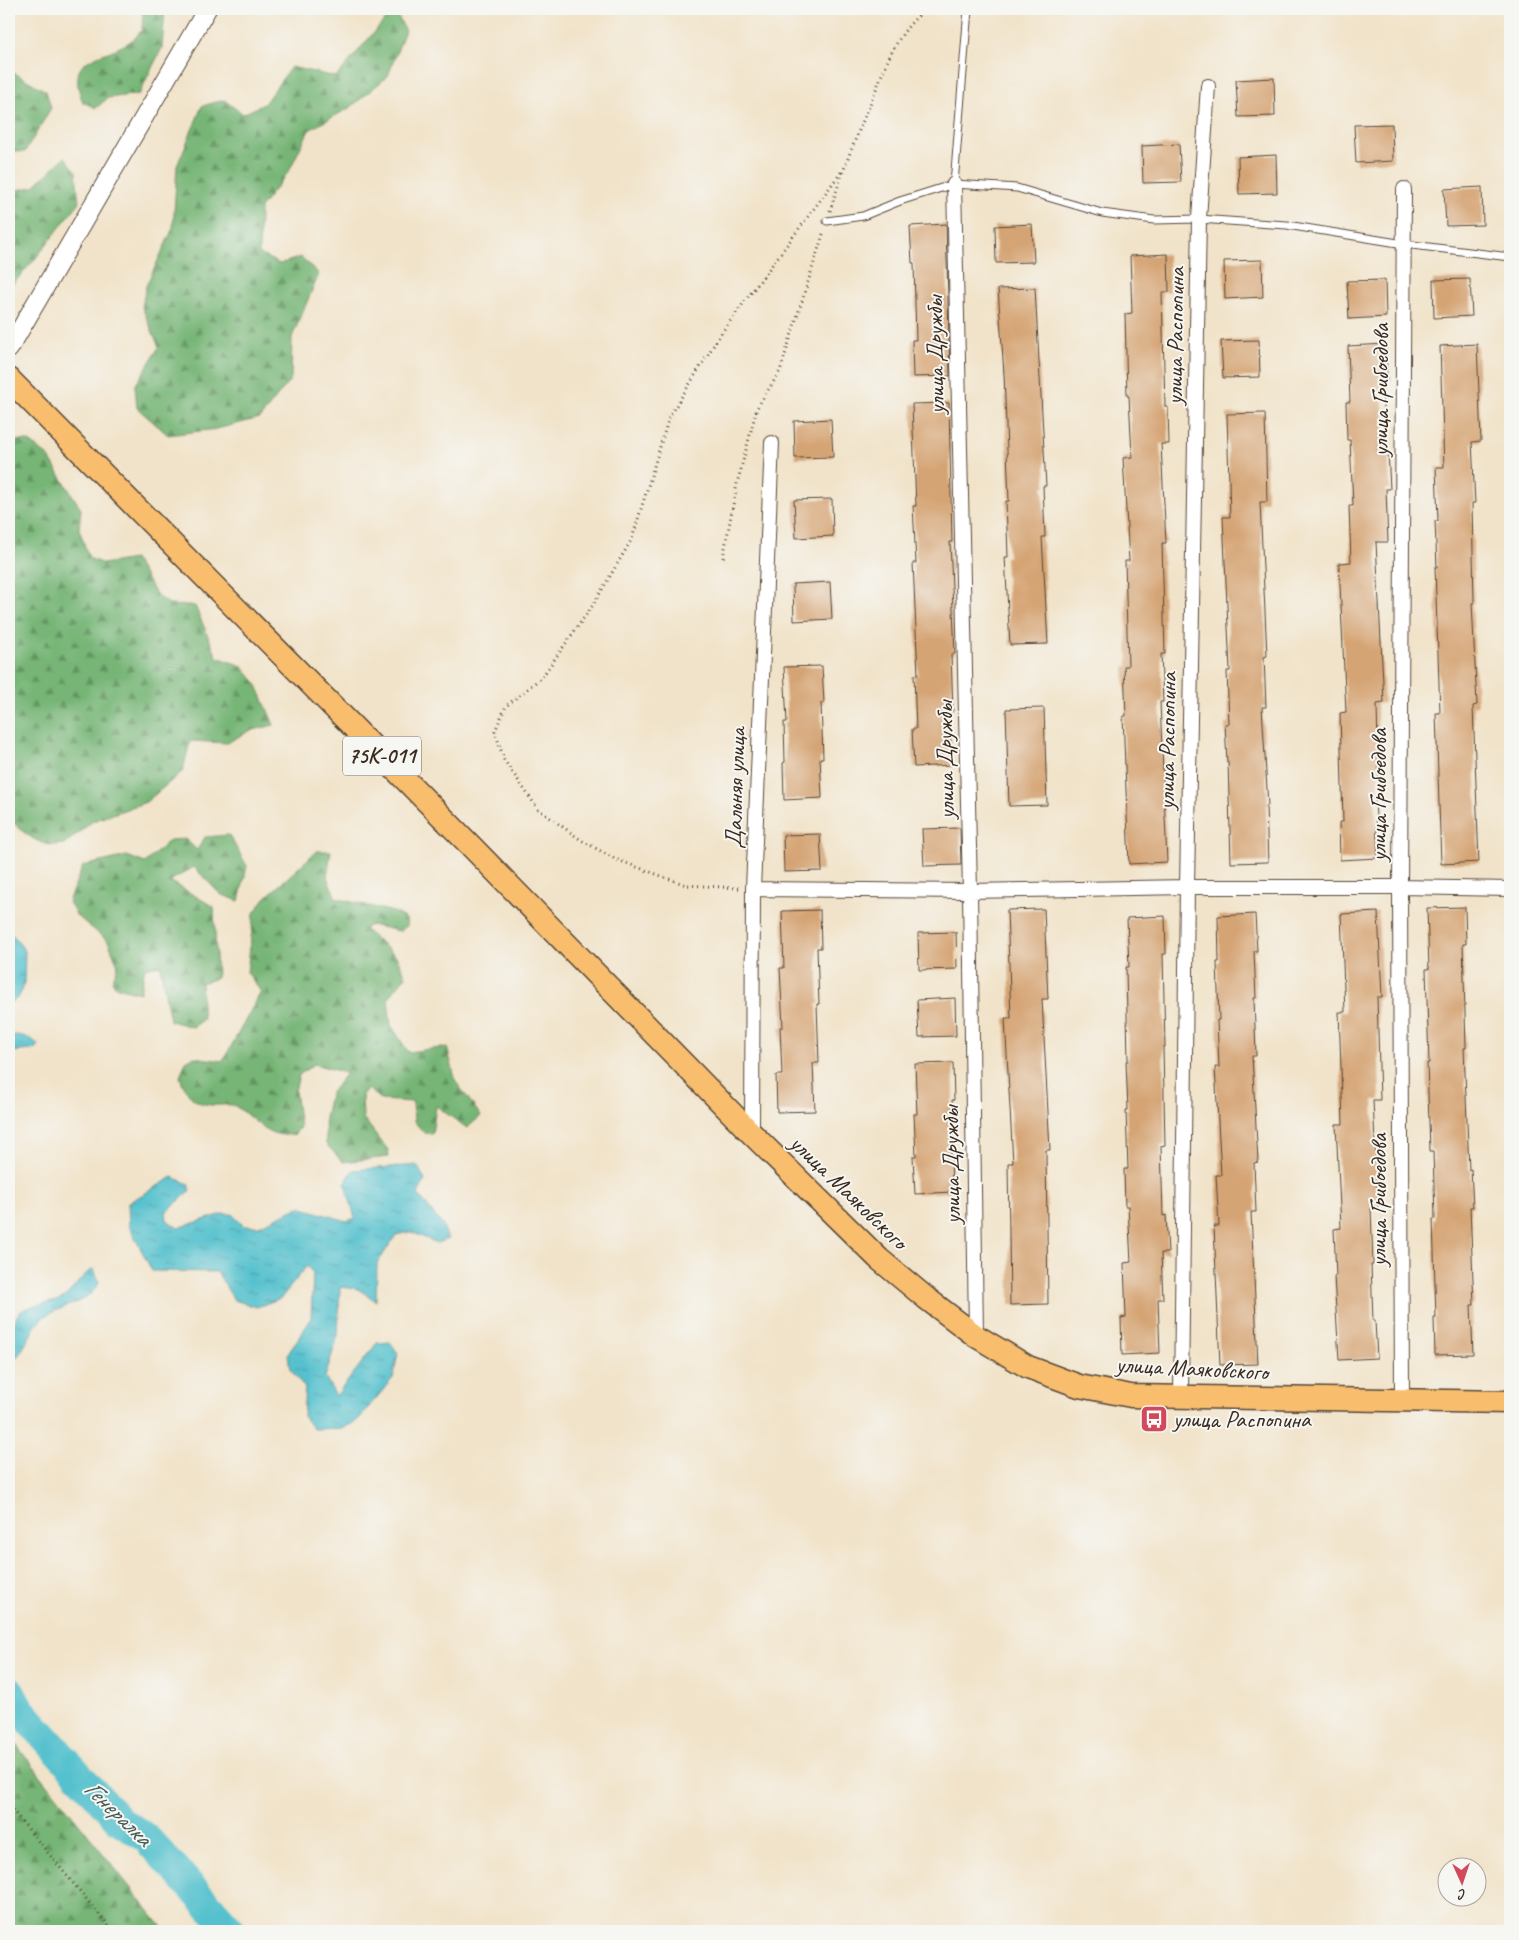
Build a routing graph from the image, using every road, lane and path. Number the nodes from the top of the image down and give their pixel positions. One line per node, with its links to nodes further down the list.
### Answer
1 (207, 9): 12 (street)
2 (927, 9): 5 (path)
3 (968, 9): 6 (lane)
4 (1208, 86): 8 (street, улица Распопина)
5 (842, 171): 9 (path); 19 (path)
6 (954, 184): 8 (lane); 9 (lane); 20 (street, улица Дружбы)
7 (1404, 189): 10 (street, улица Грибоедова)
8 (1199, 219): 10 (lane); 17 (street, улица Распопина)
9 (827, 221): 15 (path)
10 (1404, 244): 11 (lane); 16 (street, улица Грибоедова)
11 (1510, 256)
12 (9, 349)
13 (9, 380): 21 (main road, 75К-011)
14 (772, 443): 19 (street, Дальняя улица)
15 (723, 558)
16 (1400, 887): 17 (street); 18 (street); 24 (street, улица Грибоедова)
17 (1187, 888): 20 (street); 23 (street, улица Распопина)
18 (1510, 889)
19 (753, 890): 20 (street); 21 (street, Дальняя улица)
20 (970, 891): 22 (street, улица Дружбы)
21 (752, 1134): 22 (main road, улица Маяковского)
22 (976, 1336): 23 (main road, улица Маяковского)
23 (1181, 1397): 24 (main road, улица Маяковского)
24 (1402, 1400): 25 (main road, улица Маяковского)
25 (1510, 1402)
26 (9, 1806): 27 (path)
27 (113, 1931)

